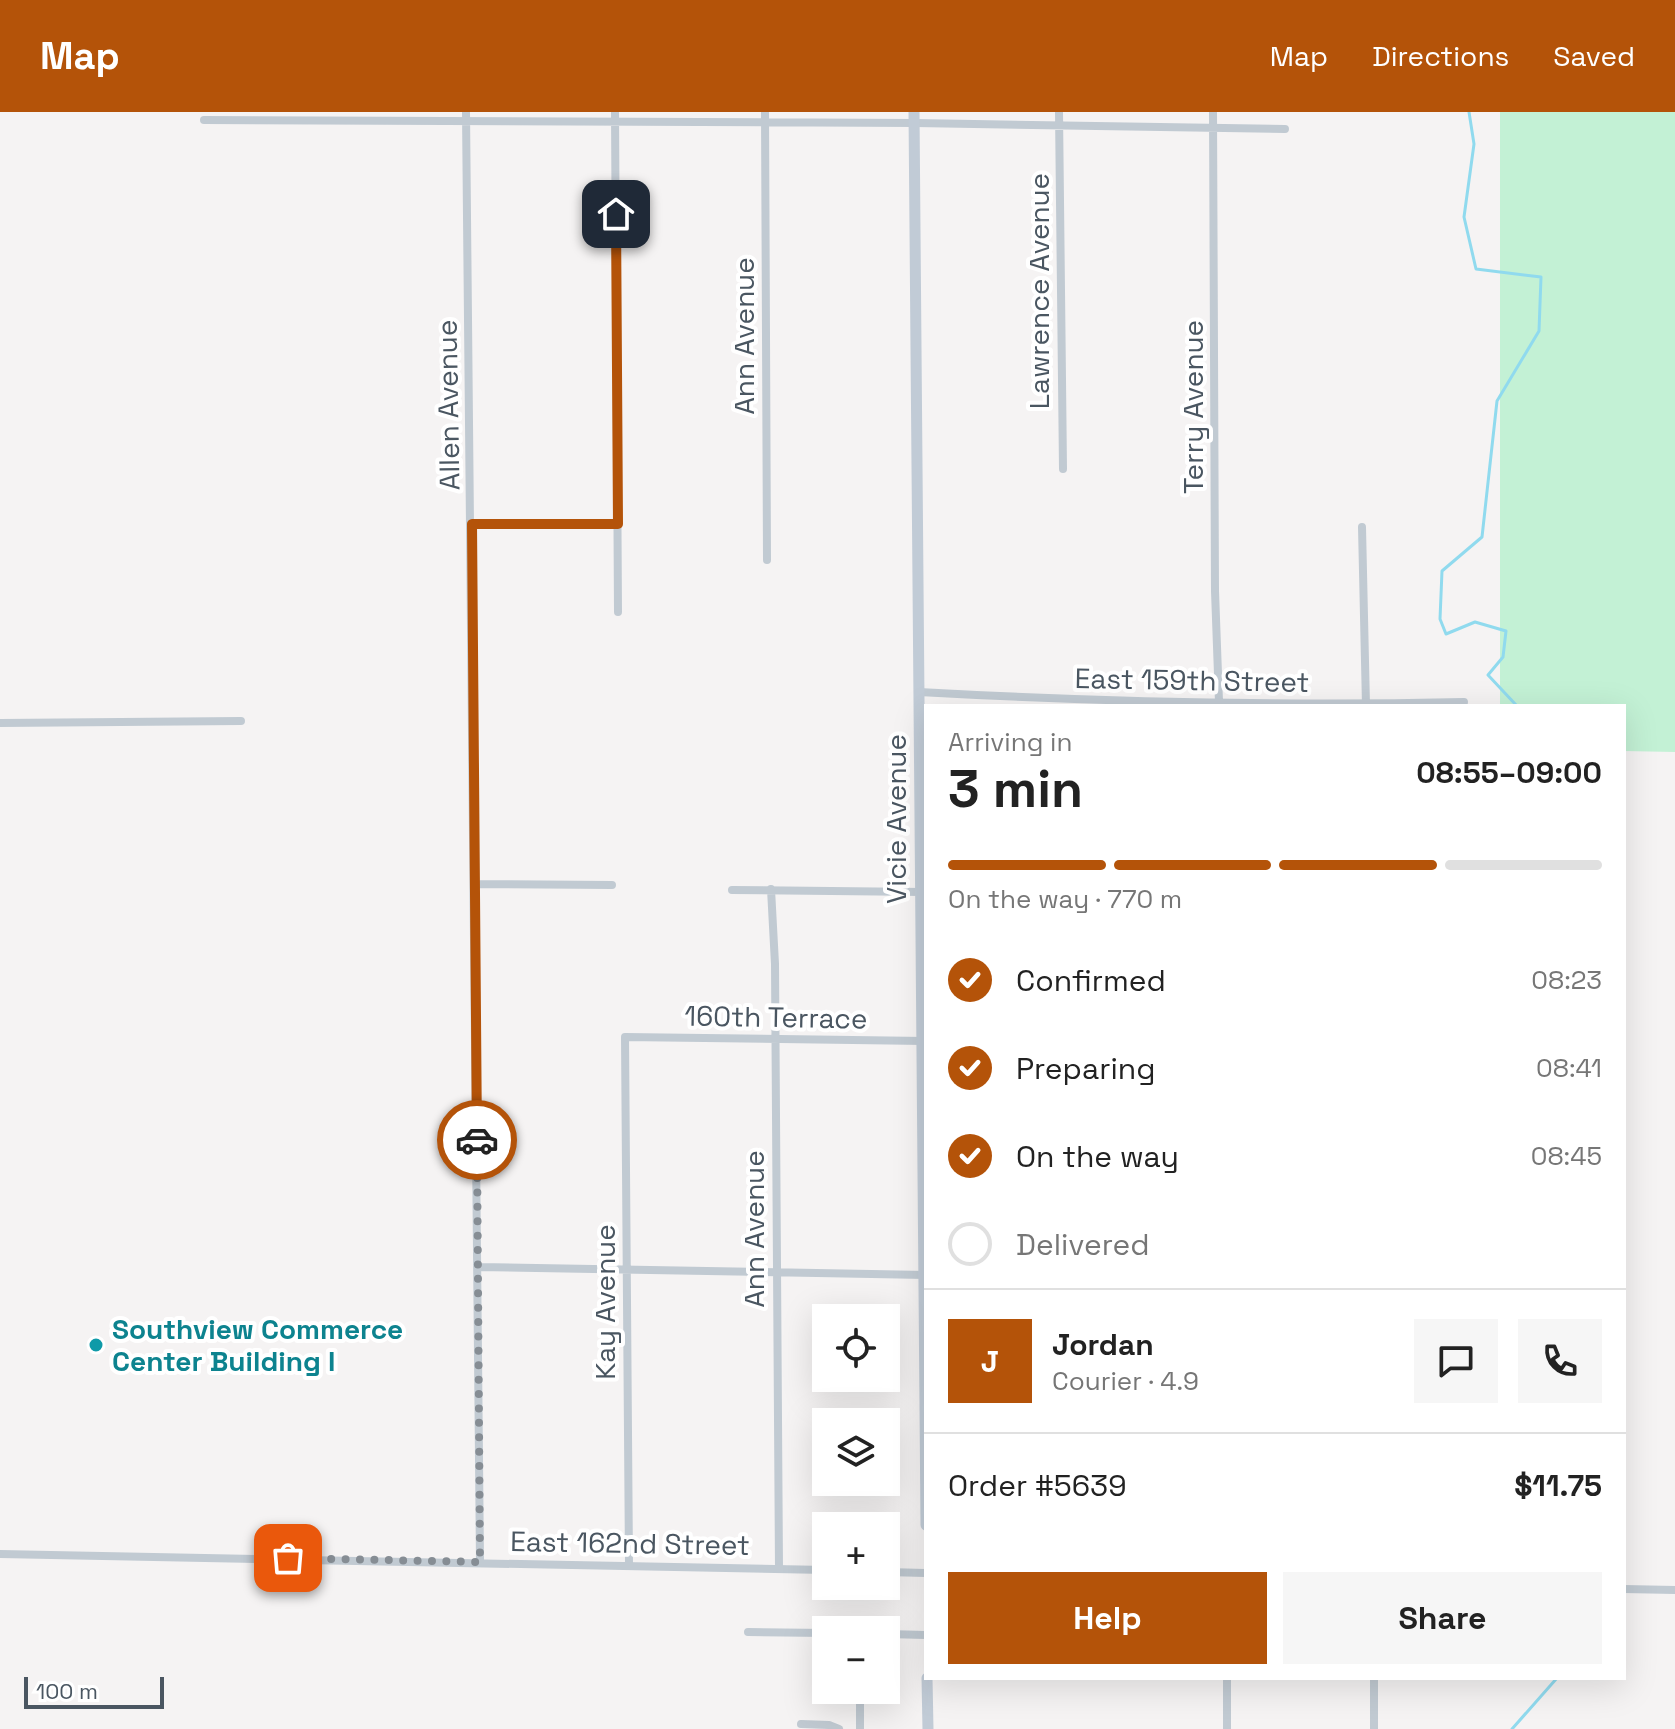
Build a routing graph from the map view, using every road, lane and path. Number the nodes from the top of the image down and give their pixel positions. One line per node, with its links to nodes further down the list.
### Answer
1 (765, 112): 9 (street, Ann Avenue)
2 (1059, 112): 10 (street, Lawrence Avenue)
3 (1213, 112): 11 (street, Terry Avenue)
4 (280, 115): 5 (street); 8 (street)
5 (466, 116): 6 (street); 14 (street, Allen Avenue)
6 (616, 117): 9 (street); 15 (street)
7 (914, 118): 9 (street); 10 (street); 19 (street, Vicie Avenue)
8 (204, 120)
9 (765, 123): 17 (street, Ann Avenue)
10 (1059, 125): 11 (street); 13 (street, Lawrence Avenue)
11 (1214, 127): 12 (street); 20 (street, Terry Avenue)
12 (1285, 129)
13 (1063, 469)
14 (472, 524): 15 (street); 27 (street, Allen Avenue)
15 (618, 524): 18 (street)
16 (1362, 527): 23 (street)
17 (767, 560)
18 (618, 612)
19 (919, 692): 20 (street, East 159th Street); 31 (street, Vicie Avenue)
20 (1219, 702): 22 (street, East 159th Street)
21 (1464, 702): 24 (street, East 159th Street)
22 (1317, 704)
23 (1366, 704)
24 (1399, 704)
25 (241, 721): 26 (street)
26 (0, 723)
27 (475, 884): 28 (street); 35 (street, Allen Avenue)
28 (612, 885)
29 (771, 889): 30 (street); 31 (street); 33 (street, Ann Avenue)
30 (732, 890)
31 (923, 892): 34 (street, Vicie Avenue)
32 (625, 1037): 33 (street, 160th Terrace); 36 (street, Kay Avenue)
33 (775, 1038): 34 (street, 160th Terrace); 37 (street, Ann Avenue)
34 (924, 1041)
35 (478, 1267): 36 (street); 40 (street, Allen Avenue)
36 (627, 1270): 37 (street); 41 (street, Kay Avenue)
37 (777, 1273): 38 (street); 42 (street, Ann Avenue)
38 (924, 1275)
39 (0, 1554): 40 (street, East 162nd Street)
40 (480, 1562): 41 (street, East 162nd Street)
41 (629, 1565): 42 (street, East 162nd Street)
42 (779, 1569): 43 (street, East 162nd Street)
43 (812, 1570)
44 (900, 1572): 45 (street)
45 (924, 1573)
46 (1626, 1589): 47 (street)
47 (1675, 1590)
48 (748, 1632): 49 (street)
49 (812, 1633)
50 (900, 1634): 51 (street)
51 (924, 1635)
52 (927, 1680): 59 (street)
53 (1227, 1680): 60 (street)
54 (1374, 1680): 61 (street)
55 (860, 1704): 58 (street)
56 (801, 1724): 57 (street)
57 (839, 1729)
58 (860, 1729)
59 (928, 1729)
60 (1227, 1729)
61 (1374, 1729)

